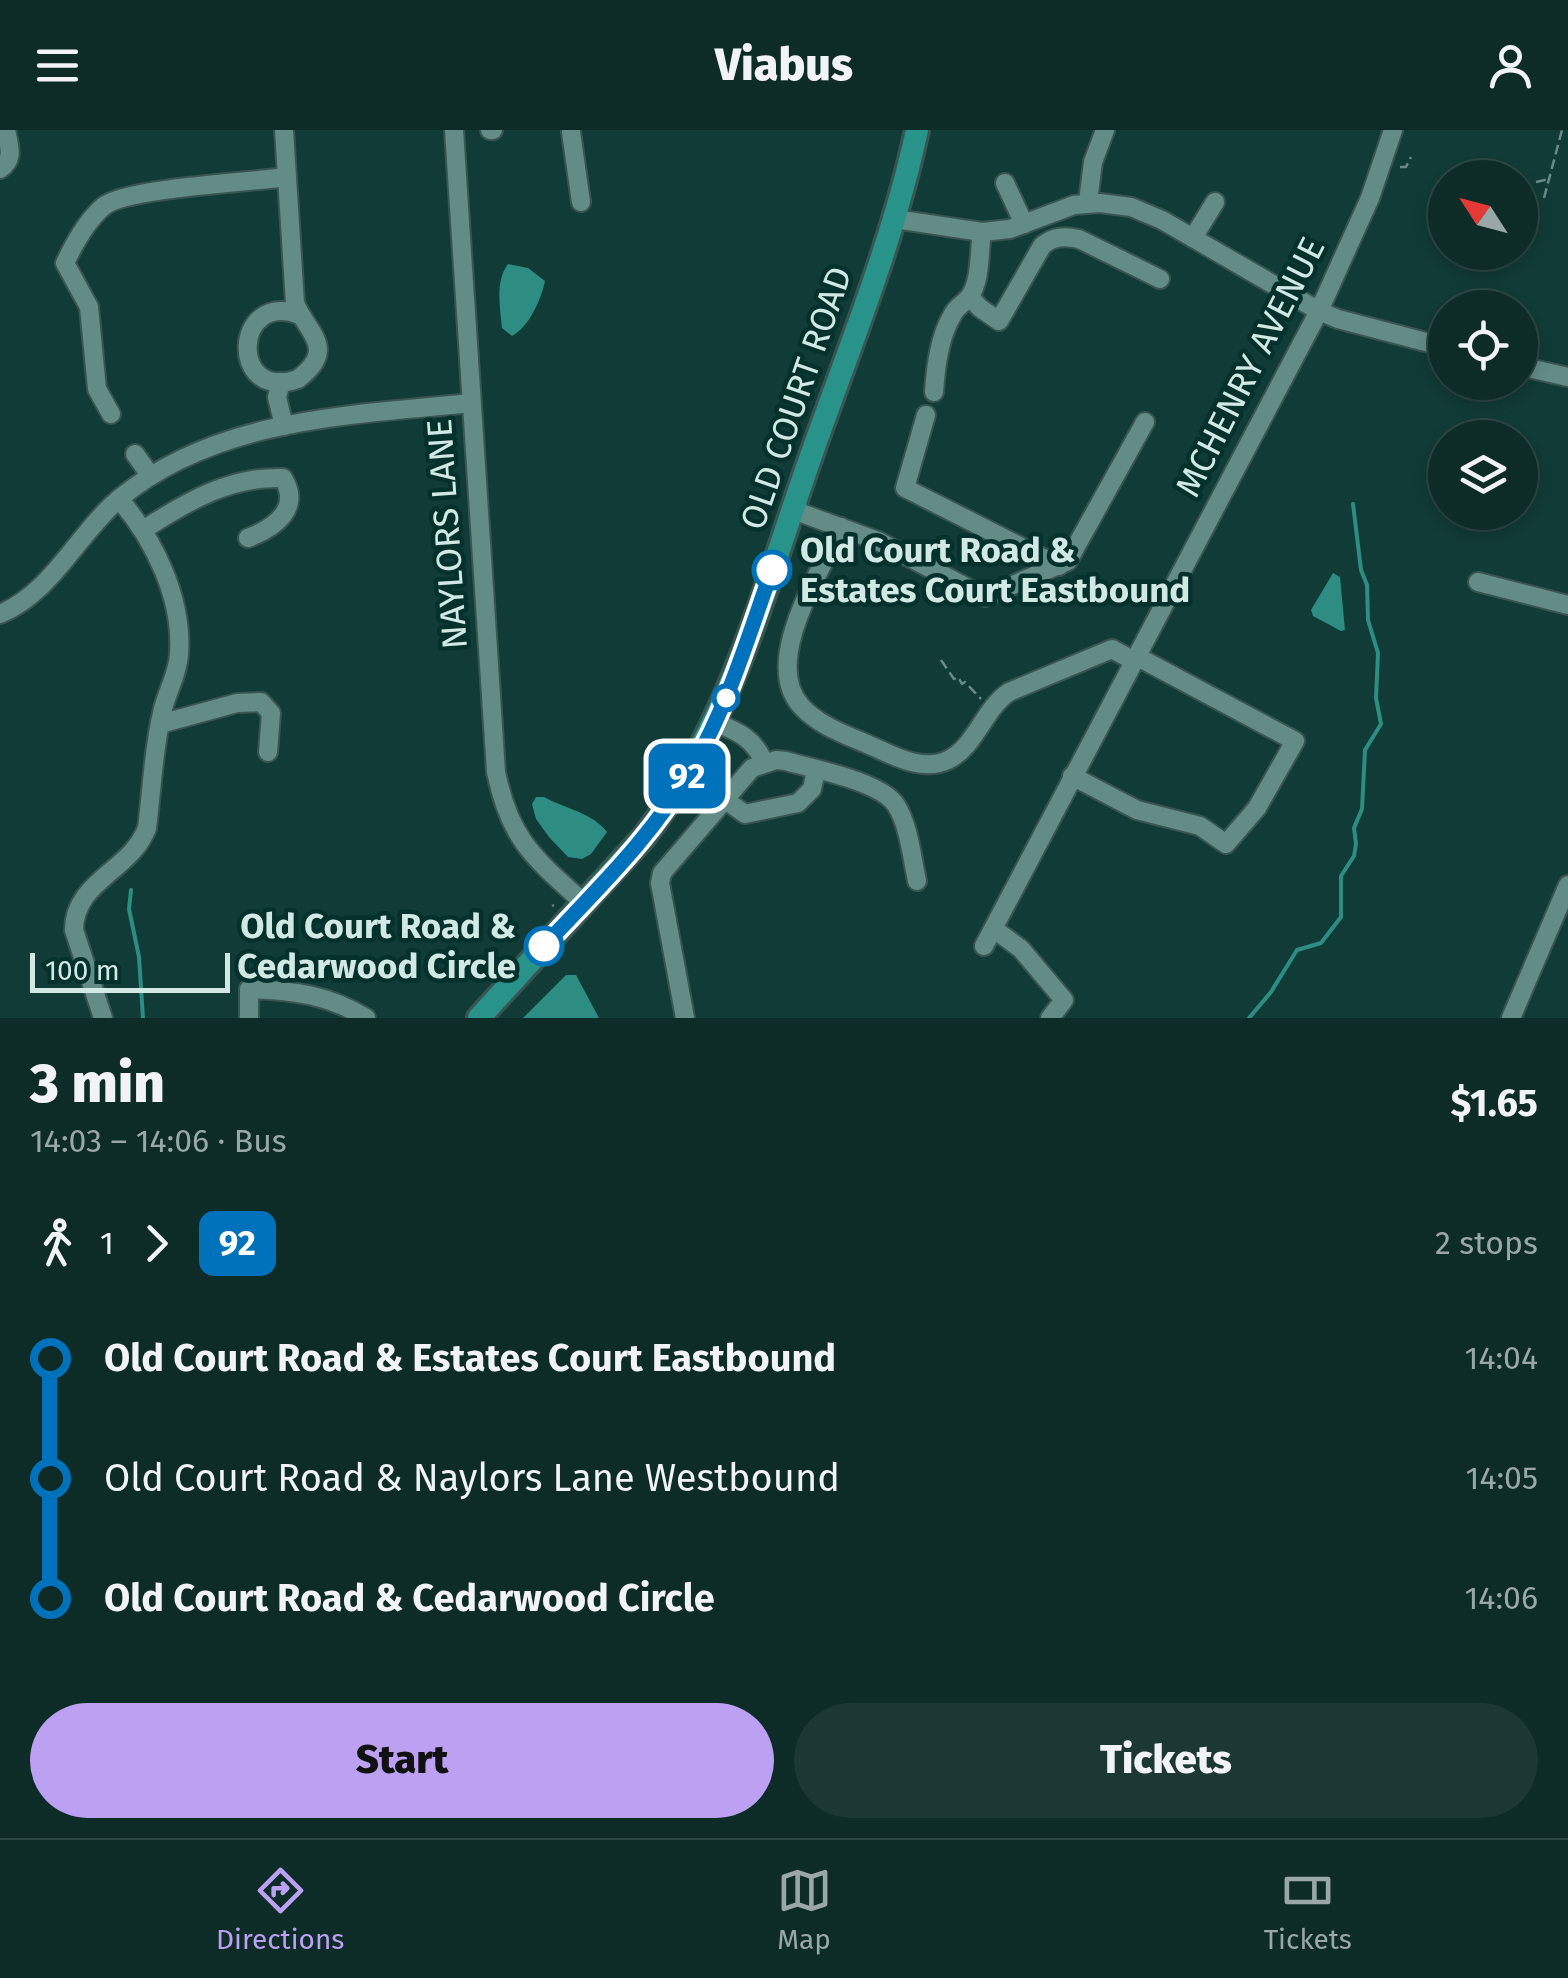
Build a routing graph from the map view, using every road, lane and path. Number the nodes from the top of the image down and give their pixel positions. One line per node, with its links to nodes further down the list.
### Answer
1 (6, 130): 11 (street)
2 (284, 130): 12 (street)
3 (454, 130): 33 (street, NAYLORS LANE)
4 (917, 130): 20 (main road, OLD COURT ROAD)
5 (1105, 130): 18 (street)
6 (1393, 130): 26 (street, MCHENRY AVENUE)
7 (1562, 130): 13 (path)
8 (571, 132): 17 (street)
9 (1411, 157): 10 (path)
10 (1393, 166)
11 (0, 169)
12 (288, 177): 27 (street); 34 (street)
13 (1550, 179): 14 (path); 16 (path)
14 (1538, 182)
15 (1004, 183): 21 (street)
16 (1544, 198)
17 (581, 202)
18 (1088, 202): 21 (street); 23 (street)
19 (1215, 202): 23 (street)
20 (895, 218): 22 (street); 41 (main road, OLD COURT ROAD)
21 (1024, 224): 22 (street)
22 (982, 232): 25 (street)
23 (1193, 238): 26 (street)
24 (1160, 279): 25 (street)
25 (970, 296): 32 (street)
26 (1318, 311): 28 (street); 49 (street, MCHENRY AVENUE)
27 (300, 315): 31 (street); 31 (street)
28 (1428, 344)
29 (1538, 370): 30 (street)
30 (1568, 377)
31 (281, 382): 37 (street)
32 (934, 392)
33 (471, 403): 37 (street); 61 (street, NAYLORS LANE)
34 (111, 414)
35 (926, 415): 45 (street)
36 (1145, 422): 45 (street)
37 (284, 426): 39 (street)
38 (134, 454): 39 (street)
39 (150, 475): 40 (street)
40 (118, 499): 43 (street); 48 (street)
41 (793, 510): 42 (street); 52 (main road, OLD COURT ROAD)
42 (842, 527): 45 (street); 51 (street)
43 (143, 530): 44 (street); 53 (street)
44 (248, 538)
45 (1059, 566)
46 (1478, 582): 47 (street)
47 (1568, 605)
48 (0, 614)
49 (1135, 658): 51 (street); 57 (street, MCHENRY AVENUE); 57 (street)
50 (941, 660): 51 (path)
51 (991, 708)
52 (716, 723): 55 (street); 61 (main road, OLD COURT ROAD)
53 (160, 724): 54 (street); 65 (street)
54 (268, 752)
55 (764, 762): 56 (street); 58 (street)
56 (816, 770): 58 (street); 59 (street)
57 (1072, 776): 62 (street, MCHENRY AVENUE)
58 (724, 798): 68 (street)
59 (917, 881)
60 (1568, 885): 70 (street)
61 (584, 903): 67 (main road, OLD COURT ROAD)
62 (994, 930): 63 (street, MCHENRY AVENUE); 69 (street)
63 (984, 946)
64 (354, 1015): 66 (street)
65 (104, 1018)
66 (249, 1018)
67 (479, 1018)
68 (685, 1018)
69 (1050, 1018)
70 (1510, 1018)

